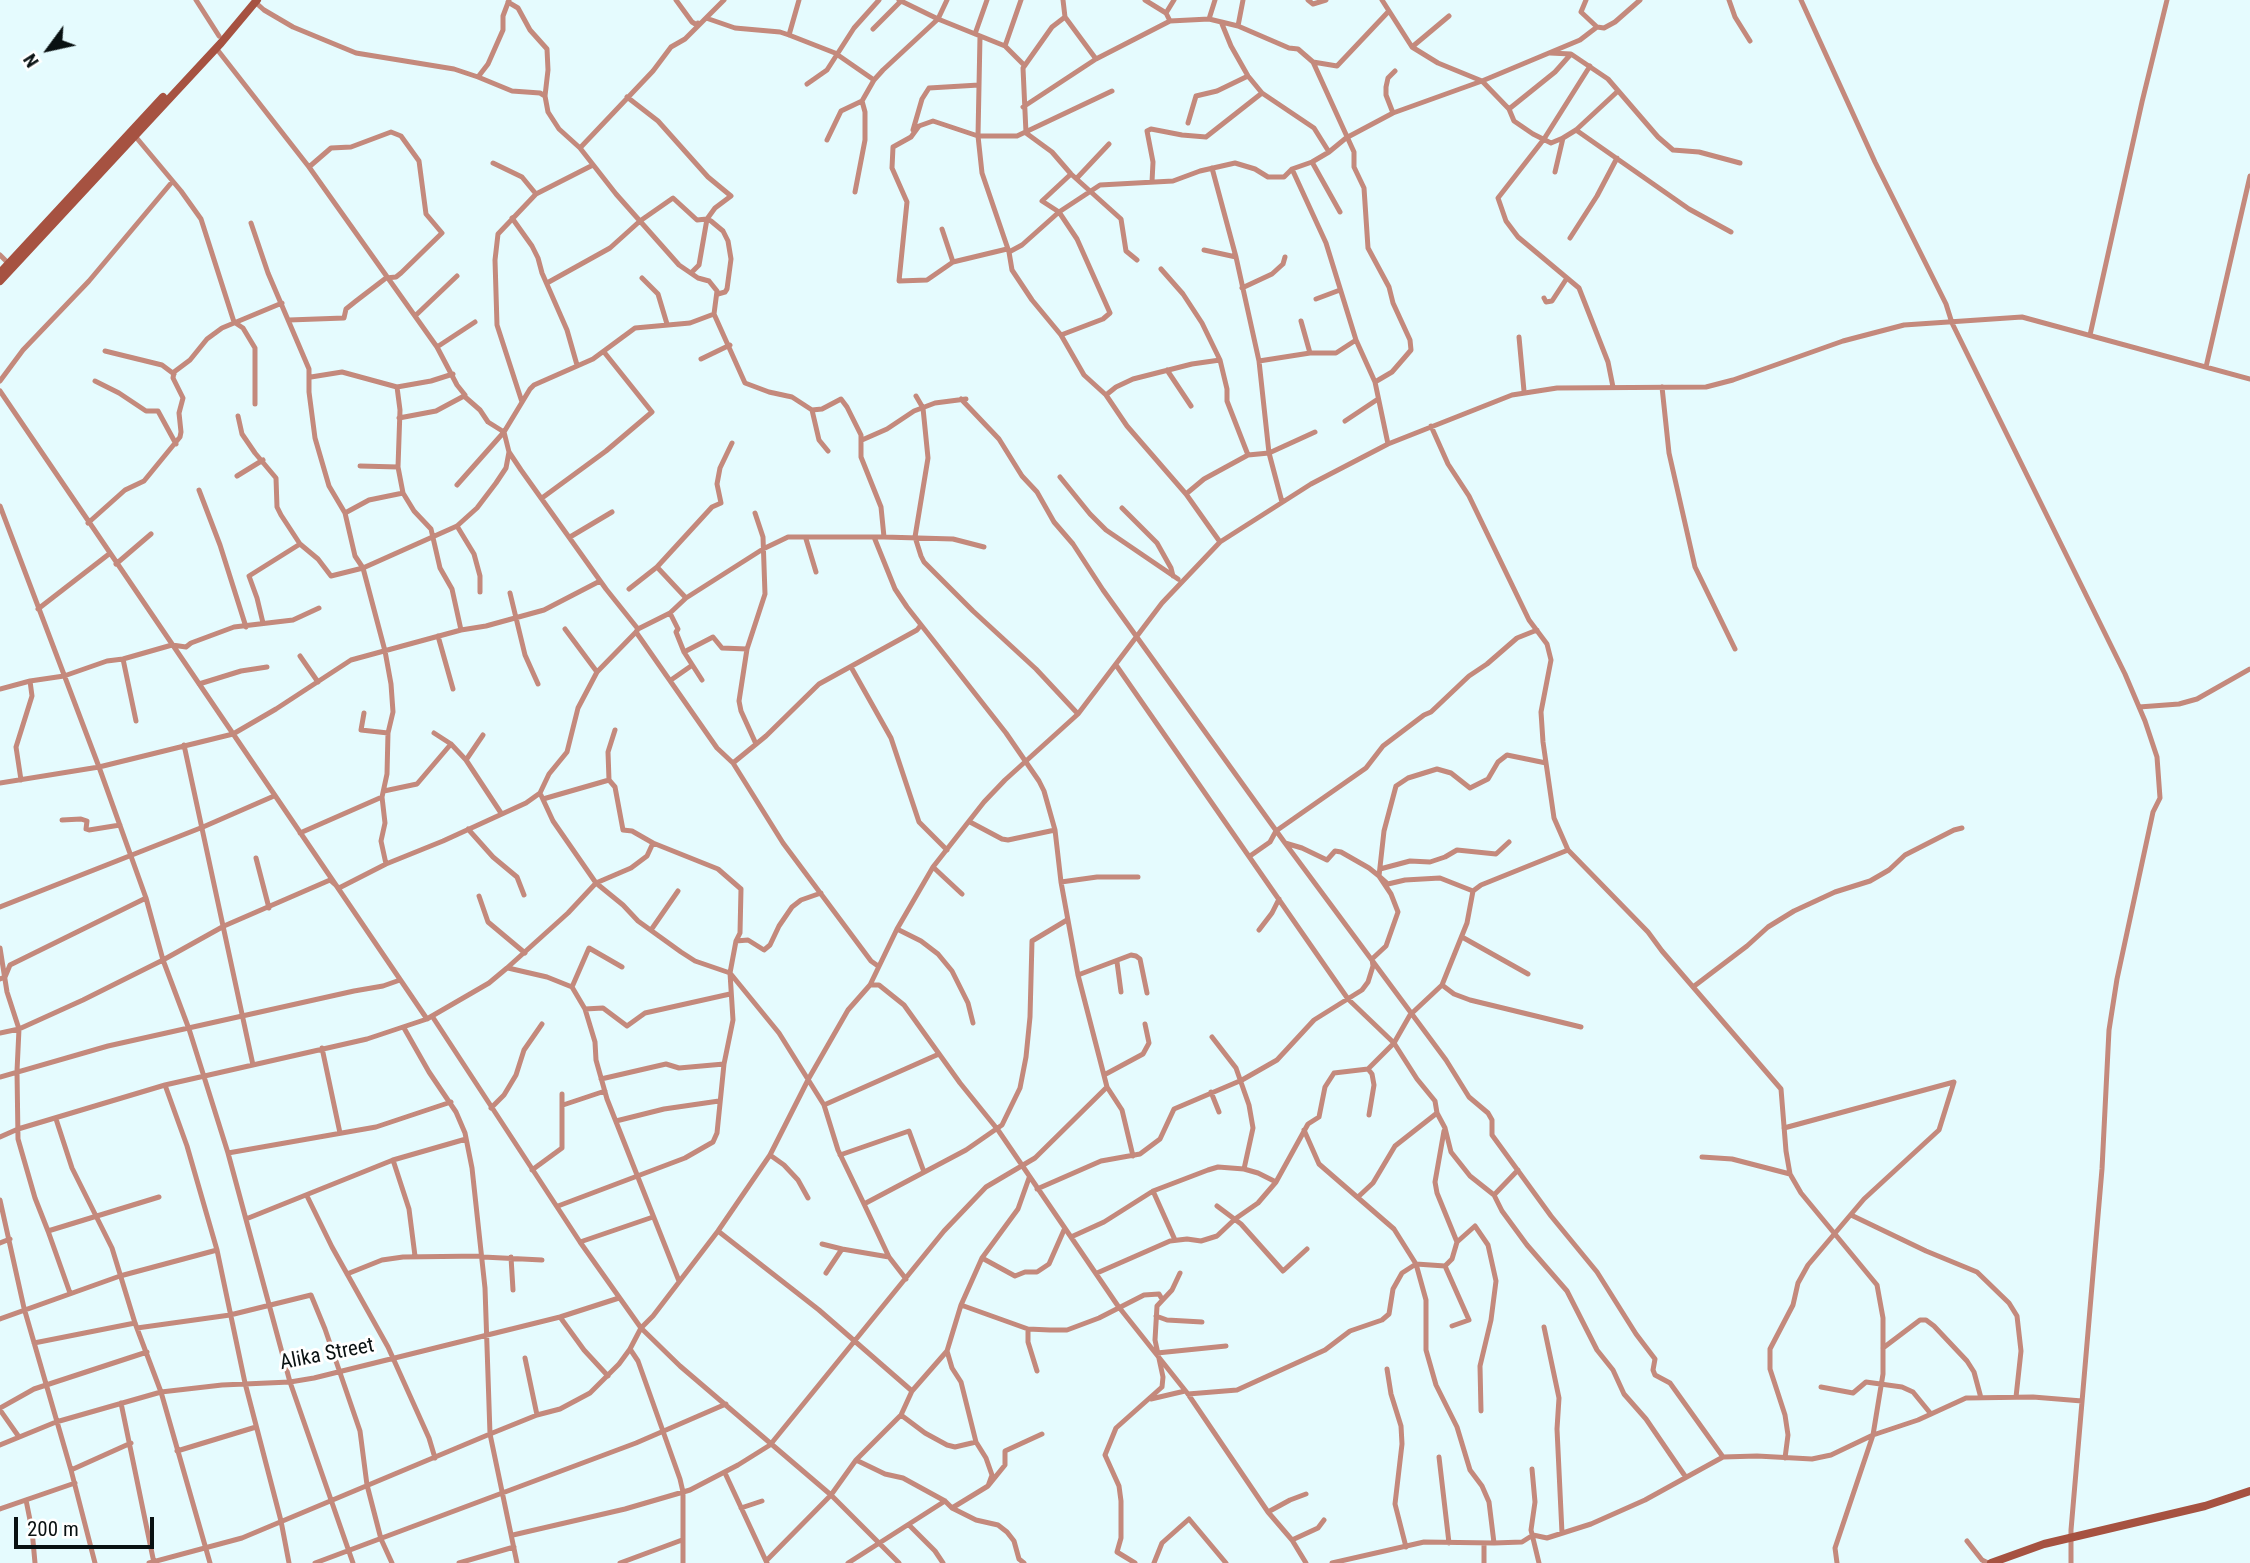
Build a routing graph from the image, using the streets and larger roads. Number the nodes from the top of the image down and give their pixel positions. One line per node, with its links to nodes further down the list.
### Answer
1 (196, 0): 41 (street)
2 (676, 0): 34 (street)
3 (724, 0): 30 (street)
4 (799, 0): 39 (street)
5 (879, 0): 46 (street)
6 (900, 0): 25 (street); 38 (street)
7 (947, 0): 31 (street)
8 (987, 0): 40 (street)
9 (1021, 0): 43 (street)
10 (1063, 0): 29 (street)
11 (1145, 0): 27 (street)
12 (1174, 0): 27 (street)
13 (1215, 0): 32 (street)
14 (1242, 0): 36 (street)
15 (1308, 0): 16 (street)
16 (1326, 0)
17 (1382, 0): 26 (street)
18 (1586, 0): 37 (street)
19 (1640, 0): 37 (street)
20 (1729, 0): 42 (street)
21 (1801, 0): 137 (street)
22 (2167, 0): 140 (street)
23 (255, 1): 41 (street); 45 (street); 56 (street)
24 (508, 1): 56 (street); 64 (street)
25 (913, 2): 31 (street)
26 (1388, 12): 44 (street); 50 (street)
27 (1166, 13): 33 (street)
28 (1449, 16): 44 (street)
29 (1065, 17): 49 (street); 51 (street)
30 (705, 18): 34 (street); 39 (street)
31 (938, 19): 40 (street); 57 (street)
32 (1209, 19): 33 (street); 35 (street)
33 (1170, 21): 49 (street)
34 (699, 23): 65 (street)
35 (1223, 24): 36 (street); 55 (street)
36 (1238, 26): 50 (street)
37 (1597, 27): 47 (street)
38 (873, 29)
39 (789, 35): 46 (street)
40 (978, 35): 43 (street); 60 (street)
41 (219, 37): 54 (street)
42 (1750, 41)
43 (1005, 46): 51 (street)
44 (1412, 47): 58 (street)
45 (216, 48): 54 (street); 88 (street)
46 (835, 53): 57 (street); 59 (street)
47 (1546, 53): 48 (street); 58 (street)
48 (1571, 54): 52 (street); 68 (street)
49 (1096, 59): 67 (street)
50 (1313, 62): 76 (street)
51 (1024, 65): 67 (street)
52 (1590, 66): 62 (street); 78 (street)
53 (1395, 71): 69 (street)
54 (186, 75): 73 (street); 115 (street)
55 (1248, 76): 63 (street); 70 (street)
56 (478, 77): 64 (street)
57 (874, 80): 66 (street)
58 (1482, 82): 68 (street); 69 (street)
59 (807, 84)
60 (979, 85): 74 (street); 75 (street)
61 (1112, 91): 72 (street)
62 (1618, 91): 71 (street); 86 (street)
63 (1262, 93): 82 (street); 95 (street)
64 (545, 96): 81 (street)
65 (627, 97): 81 (street); 102 (street)
66 (862, 101): 79 (street); 97 (street)
67 (1023, 107): 72 (street)
68 (1509, 109): 78 (street)
69 (1393, 113): 76 (street)
70 (1188, 123)
71 (1576, 130): 77 (street); 83 (street)
72 (1026, 133): 74 (street); 92 (street)
73 (135, 136): 94 (street); 123 (street)
74 (978, 136): 75 (street); 108 (street)
75 (911, 137): 114 (street)
76 (1346, 138): 82 (street); 160 (street)
77 (1563, 138): 78 (street); 91 (street)
78 (1544, 139): 122 (street)
79 (827, 140)
80 (1109, 144): 92 (street)
81 (580, 148): 87 (street)
82 (1329, 152): 84 (street)
83 (1617, 158): 106 (street); 107 (street)
84 (1312, 162): 90 (street); 100 (street)
85 (493, 163): 98 (street)
86 (1740, 163)
87 (593, 165): 98 (street); 103 (street)
88 (309, 167): 120 (street); 120 (street)
89 (1212, 168): 90 (street); 95 (street); 111 (street)
90 (1292, 169): 126 (street)
91 (1555, 172)
92 (1074, 176): 96 (street); 99 (street)
93 (2250, 176): 152 (street)
94 (173, 182): 135 (street); 159 (street)
95 (1152, 182): 96 (street)
96 (1090, 190): 99 (street); 113 (street)
97 (855, 192)
98 (536, 194): 101 (street)
99 (1059, 212): 108 (street); 139 (street)
100 (1340, 212)
101 (512, 218): 124 (street); 170 (street)
102 (708, 219): 103 (street); 117 (street); 127 (street)
103 (640, 221): 117 (street); 124 (street)
104 (251, 223): 130 (street)
105 (942, 229): 114 (street)
106 (1731, 232)
107 (1570, 238)
108 (1008, 250): 114 (street); 139 (street)
109 (1204, 250): 111 (street)
110 (0, 255): 115 (street)
111 (1236, 257): 125 (street)
112 (1285, 257): 125 (street)
113 (1137, 260)
114 (953, 262)
115 (8, 263): 118 (street)
116 (1161, 269): 149 (street)
117 (692, 272): 127 (street)
118 (0, 273)
119 (457, 276): 132 (street)
120 (386, 278): 132 (street); 133 (street)
121 (642, 278): 138 (street)
122 (1567, 278): 128 (street); 162 (street)
123 (0, 281)
124 (547, 282): 151 (street)
125 (1242, 288): 150 (street)
126 (1340, 290): 129 (street); 142 (street)
127 (718, 294): 131 (street)
128 (1544, 298)
129 (1316, 299)
130 (282, 303): 133 (street); 135 (street)
131 (714, 314): 138 (street); 143 (street)
132 (415, 316): 144 (street)
133 (289, 320): 156 (street)
134 (1301, 321): 147 (street)
135 (234, 322): 154 (street); 171 (street)
136 (475, 322): 144 (street)
137 (1952, 323): 140 (street); 163 (street); 272 (street)
138 (667, 324): 146 (street)
139 (1061, 335): 166 (street)
140 (2090, 335): 152 (street)
141 (1519, 337): 165 (street)
142 (1356, 340): 147 (street); 160 (street)
143 (730, 345): 148 (street); 174 (street)
144 (437, 347): 155 (street)
145 (105, 351): 154 (street)
146 (604, 352): 151 (street); 200 (street)
147 (1310, 353): 150 (street)
148 (701, 359)
149 (1220, 360): 153 (street); 188 (street)
150 (1259, 360): 187 (street)
151 (577, 365): 170 (street)
152 (2206, 367): 157 (street)
153 (1167, 370): 166 (street); 172 (street)
154 (174, 374): 183 (street)
155 (453, 374): 161 (street); 167 (street)
156 (311, 377): 161 (street); 205 (street)
157 (2250, 379)
158 (95, 381): 183 (street)
159 (0, 382)
160 (1375, 382): 169 (street)
161 (397, 387): 176 (street)
162 (1613, 387): 163 (street); 165 (street)
163 (1662, 387): 252 (street)
164 (0, 391): 207 (street)
165 (1524, 391): 178 (street)
166 (1106, 395): 199 (street)
167 (464, 396): 176 (street); 179 (street)
168 (916, 396): 173 (street)
169 (1378, 399): 177 (street); 184 (street)
170 (522, 402): 179 (street)
171 (255, 404)
172 (1191, 406)
173 (923, 408): 181 (street); 215 (street); 248 (street)
174 (812, 410): 181 (street); 185 (street)
175 (238, 416): 189 (street)
176 (399, 418): 191 (street)
177 (1345, 421)
178 (1432, 426): 184 (street); 246 (street)
179 (505, 432): 186 (street); 196 (street)
180 (1315, 432): 187 (street)
181 (862, 440): 214 (street)
182 (732, 443): 224 (street)
183 (176, 444): 207 (street)
184 (1388, 444): 201 (street)
185 (828, 450)
186 (509, 452): 192 (street); 193 (street)
187 (1269, 453): 188 (street); 201 (street)
188 (1248, 455): 199 (street)
189 (263, 460): 194 (street); 219 (street)
190 (359, 466): 191 (street)
191 (398, 467): 198 (street)
192 (506, 468): 193 (street); 210 (street)
193 (521, 470): 200 (street)
194 (237, 476)
195 (1060, 477): 228 (street)
196 (457, 485)
197 (199, 490): 243 (street)
198 (403, 493): 205 (street); 216 (street)
199 (1186, 494): 218 (street)
200 (542, 498): 212 (street)
201 (1282, 502): 218 (street)
202 (0, 506): 208 (street)
203 (1122, 508): 228 (street)
204 (612, 512): 212 (street)
205 (345, 513): 225 (street)
206 (755, 513): 221 (street)
207 (88, 523): 222 (street)
208 (8, 524): 209 (street); 238 (street)
209 (0, 526)
210 (457, 526): 216 (street); 234 (street)
211 (151, 534): 223 (street)
212 (570, 537): 229 (street)
213 (874, 537): 214 (street); 217 (street); 242 (street)
214 (884, 537): 215 (street)
215 (915, 537): 220 (street); 274 (street)
216 (432, 538): 225 (street); 245 (street)
217 (806, 539): 221 (street); 226 (street)
218 (1220, 542): 227 (street)
219 (300, 544): 225 (street); 241 (street)
220 (984, 547)
221 (763, 549): 236 (street); 251 (street)
222 (109, 554): 223 (street); 238 (street)
223 (116, 564): 250 (street)
224 (657, 567): 232 (street); 236 (street)
225 (363, 568): 253 (street)
226 (816, 572)
227 (1187, 575): 228 (street); 233 (street)
228 (1175, 578): 233 (street)
229 (600, 581): 230 (street); 231 (street)
230 (594, 586): 231 (street); 240 (street)
231 (606, 589): 247 (street)
232 (629, 589)
233 (1172, 591): 248 (street)
234 (480, 592)
235 (510, 593): 240 (street)
236 (686, 598): 239 (street)
237 (319, 608): 241 (street)
238 (38, 609): 263 (street)
239 (670, 612): 247 (street); 254 (street)
240 (516, 618): 245 (street); 269 (street)
241 (263, 623): 243 (street)
242 (921, 625): 260 (street); 285 (street)
243 (246, 627): 250 (street)
244 (565, 628): 262 (street)
245 (461, 630): 249 (street)
246 (1537, 630): 287 (street); 303 (street)
247 (637, 631): 262 (street); 264 (street)
248 (1137, 635): 257 (street); 303 (street)
249 (438, 636): 253 (street); 271 (street)
250 (172, 645): 256 (street); 268 (street)
251 (747, 649): 254 (street); 282 (street)
252 (1735, 649)
253 (385, 652): 267 (street); 277 (street)
254 (684, 652): 258 (street)
255 (300, 656): 267 (street)
256 (122, 659): 263 (street); 275 (street)
257 (1116, 665): 274 (street); 311 (street)
258 (691, 666): 264 (street); 265 (street)
259 (267, 667): 268 (street)
260 (850, 667): 282 (street); 308 (street)
261 (2250, 668): 272 (street)
262 (597, 672): 294 (street)
263 (64, 676): 266 (street); 288 (street)
264 (671, 680): 286 (street)
265 (702, 680)
266 (30, 681): 270 (street); 289 (street)
267 (318, 682): 279 (street)
268 (199, 684): 279 (street)
269 (538, 684)
270 (0, 689)
271 (453, 689)
272 (2140, 707): 512 (street)
273 (364, 713): 277 (street)
274 (1078, 713): 285 (street)
275 (136, 720)
276 (615, 730): 290 (street)
277 (388, 733): 292 (street)
278 (434, 733): 281 (street)
279 (233, 734): 283 (street); 293 (street)
280 (483, 735): 284 (street)
281 (451, 744): 284 (street); 292 (street)
282 (756, 744): 286 (street)
283 (184, 746): 288 (street); 299 (street)
284 (466, 760): 295 (street)
285 (1026, 762): 297 (street); 302 (street)
286 (733, 763): 323 (street)
287 (1546, 763): 309 (street); 315 (street)
288 (99, 767): 289 (street); 298 (street)
289 (21, 780): 291 (street)
290 (609, 780): 294 (street); 306 (street)
291 (0, 783)
292 (383, 794): 304 (street); 313 (street)
293 (274, 796): 299 (street); 304 (street)
294 (541, 796): 295 (street); 319 (street)
295 (501, 813): 301 (street)
296 (62, 820): 298 (street)
297 (970, 822): 302 (street); 308 (street)
298 (120, 825): 310 (street)
299 (203, 827): 310 (street); 332 (street)
300 (1962, 828): 354 (street)
301 (468, 829): 313 (street); 325 (street)
302 (1055, 830): 318 (street)
303 (1276, 831): 307 (street); 311 (street)
304 (300, 833): 320 (street)
305 (1509, 842): 315 (street)
306 (653, 843): 319 (street); 337 (street)
307 (1285, 843): 316 (street); 340 (street)
308 (947, 850): 314 (street)
309 (1568, 850): 322 (street); 354 (street)
310 (130, 854): 327 (street); 329 (street)
311 (1250, 856): 328 (street)
312 (256, 859): 330 (street)
313 (386, 864): 320 (street)
314 (933, 867): 324 (street); 333 (street)
315 (1380, 869): 316 (street)
316 (1379, 876): 322 (street); 340 (street)
317 (1138, 877): 318 (street)
318 (1061, 882): 331 (street)
319 (596, 883): 334 (street); 339 (street)
320 (339, 888): 330 (street); 350 (street)
321 (678, 891): 334 (street)
322 (1474, 891): 336 (street)
323 (821, 893): 337 (street); 343 (street)
324 (962, 894)
325 (524, 895)
326 (479, 896): 339 (street)
327 (146, 898): 341 (street); 349 (street)
328 (1279, 899): 335 (street); 358 (street)
329 (0, 907)
330 (269, 908): 332 (street)
331 (1068, 920): 348 (street); 403 (street)
332 (223, 926): 341 (street); 361 (street)
333 (897, 929): 343 (street); 363 (street)
334 (651, 930): 346 (street)
335 (1259, 930)
336 (1462, 937): 347 (street); 352 (street)
337 (736, 941): 346 (street)
338 (0, 948): 349 (street)
339 (525, 953): 345 (street)
340 (1372, 959): 358 (street); 360 (street)
341 (163, 960): 368 (street); 369 (street)
342 (1117, 961): 348 (street); 355 (street); 356 (street)
343 (878, 966): 351 (street)
344 (622, 967): 353 (street)
345 (507, 968): 353 (street); 362 (street)
346 (730, 973): 357 (street); 382 (street)
347 (1528, 974)
348 (1078, 975): 379 (street)
349 (2, 978): 368 (street)
350 (400, 980): 361 (street); 362 (street)
351 (870, 985): 374 (street); 382 (street)
352 (1442, 985): 360 (street); 366 (street)
353 (572, 987): 359 (street)
354 (1693, 987): 401 (street)
355 (1121, 992)
356 (1147, 993)
357 (730, 994): 359 (street); 375 (street)
358 (1348, 999): 372 (street); 384 (street)
359 (585, 1009): 383 (street)
360 (1410, 1015): 372 (street); 417 (street)
361 (242, 1016): 369 (street); 376 (street)
362 (430, 1017): 367 (street); 394 (street)
363 (973, 1023)
364 (542, 1024): 394 (street)
365 (1145, 1024): 379 (street)
366 (1581, 1027)
367 (404, 1028): 373 (street); 391 (street)
368 (19, 1029): 370 (street); 378 (street)
369 (189, 1030): 378 (street); 381 (street)
370 (0, 1033)
371 (1212, 1037): 384 (street)
372 (1394, 1043): 377 (street); 396 (street)
373 (322, 1048): 376 (street); 405 (street)
374 (939, 1054): 393 (street); 403 (street)
375 (724, 1064): 383 (street); 390 (street)
376 (253, 1065): 381 (street)
377 (1368, 1069): 397 (street); 404 (street)
378 (17, 1071): 380 (street); 402 (street)
379 (1104, 1075): 386 (street)
380 (0, 1077)
381 (204, 1077): 385 (street); 408 (street)
382 (809, 1078): 393 (street); 409 (street)
383 (601, 1079): 387 (street)
384 (1242, 1080): 388 (street); 415 (street)
385 (165, 1086): 398 (street); 452 (street)
386 (1107, 1087): 411 (street); 414 (street)
387 (605, 1091): 392 (street); 399 (street)
388 (1211, 1092): 395 (street); 411 (street)
389 (562, 1094): 392 (street)
390 (719, 1101): 399 (street); 420 (street)
391 (451, 1102): 405 (street); 407 (street)
392 (563, 1105): 416 (street)
393 (824, 1105): 410 (street)
394 (491, 1108): 416 (street)
395 (1219, 1112)
396 (1437, 1113): 400 (street); 428 (street)
397 (1369, 1115)
398 (56, 1119): 402 (street); 435 (street)
399 (616, 1121): 420 (street)
400 (1444, 1128): 425 (street); 447 (street)
401 (1784, 1128): 419 (street); 434 (street)
402 (18, 1129): 406 (street); 440 (street)
403 (998, 1130): 414 (street); 418 (street)
404 (1304, 1130): 422 (street); 428 (street)
405 (340, 1133): 408 (street)
406 (0, 1137)
407 (466, 1139): 413 (street); 454 (street)
408 (228, 1153): 437 (street)
409 (770, 1155): 429 (street); 441 (street)
410 (840, 1155): 418 (street); 431 (street)
411 (1133, 1156): 423 (street)
412 (1702, 1157): 419 (street)
413 (393, 1160): 426 (street); 453 (street)
414 (1021, 1166): 421 (street); 466 (street)
415 (1244, 1169): 422 (street); 424 (street)
416 (532, 1170): 432 (street)
417 (1518, 1170): 425 (street); 533 (street)
418 (924, 1172): 431 (street)
419 (1790, 1174): 442 (street)
420 (637, 1176): 432 (street); 436 (street)
421 (1029, 1178): 423 (street); 457 (street)
422 (1276, 1182): 438 (street)
423 (1037, 1189): 439 (street)
424 (1153, 1191): 443 (street); 445 (street)
425 (1494, 1195): 540 (street)
426 (307, 1196): 437 (street); 464 (street)
427 (159, 1197): 435 (street)
428 (1358, 1197): 459 (street)
429 (808, 1198)
430 (0, 1200): 444 (street)
431 (864, 1204): 456 (street)
432 (558, 1206): 446 (street)
433 (1217, 1206): 438 (street)
434 (1852, 1214): 442 (street); 509 (street)
435 (95, 1216): 440 (street); 465 (street)
436 (653, 1217): 446 (street); 467 (street)
437 (246, 1219): 473 (street)
438 (1235, 1219): 445 (street); 451 (street)
439 (1064, 1230): 443 (street); 457 (street)
440 (48, 1231): 469 (street)
441 (718, 1231): 467 (street); 488 (street)
442 (1836, 1233): 490 (street); 535 (street)
443 (1071, 1237): 462 (street)
444 (10, 1239): 448 (street); 475 (street)
445 (1175, 1240): 462 (street)
446 (580, 1242): 470 (street)
447 (1457, 1242): 460 (street); 516 (street)
448 (0, 1243)
449 (822, 1244): 450 (street)
450 (842, 1249): 456 (street); 461 (street)
451 (1307, 1249)
452 (217, 1250): 465 (street); 476 (street)
453 (415, 1256): 454 (street); 464 (street)
454 (482, 1256): 455 (street); 486 (street)
455 (511, 1257): 458 (street); 468 (street)
456 (889, 1257): 466 (street)
457 (982, 1258): 472 (street)
458 (542, 1260)
459 (1416, 1264): 460 (street); 508 (street); 572 (street)
460 (1445, 1266): 482 (street)
461 (826, 1273)
462 (1097, 1273): 474 (street)
463 (1180, 1273): 471 (street)
464 (347, 1274): 495 (street)
465 (120, 1276): 469 (street); 481 (street)
466 (906, 1279): 488 (street)
467 (679, 1281): 484 (street)
468 (513, 1290)
469 (70, 1293): 475 (street)
470 (619, 1298): 478 (street, Alika Street); 484 (street)
471 (1162, 1299): 474 (street); 477 (street)
472 (961, 1305): 485 (street); 493 (street)
473 (268, 1306): 476 (street); 499 (street); 501 (street)
474 (1118, 1306): 485 (street); 494 (street)
475 (24, 1308): 479 (street); 487 (street)
476 (230, 1315): 481 (street); 502 (street)
477 (1156, 1316): 480 (street); 494 (street)
478 (560, 1317): 486 (street, Alika Street); 500 (street)
479 (0, 1319)
480 (1202, 1322)
481 (136, 1326): 487 (street); 492 (street)
482 (1452, 1326)
483 (1544, 1327): 560 (street)
484 (641, 1328): 491 (street); 514 (street)
485 (1028, 1329): 498 (street)
486 (485, 1335): 495 (street, Alika Street); 523 (street)
487 (34, 1343): 504 (street)
488 (854, 1343): 506 (street); 530 (street)
489 (1226, 1346): 494 (street)
490 (1883, 1348): 503 (street); 510 (street)
491 (629, 1349): 500 (street); 522 (street)
492 (147, 1352): 504 (street); 507 (street)
493 (947, 1352): 506 (street); 527 (street)
494 (1157, 1353): 508 (street); 511 (street)
495 (393, 1358): 499 (street, Alika Street); 534 (street)
496 (526, 1358): 518 (street)
497 (1387, 1369): 574 (street)
498 (1037, 1371)
499 (339, 1372): 501 (street, Alika Street); 542 (street)
500 (608, 1376): 518 (street)
501 (290, 1382): 502 (street, Alika Street); 550 (street)
502 (245, 1383): 507 (street, Alika Street); 521 (street)
503 (1882, 1383): 505 (street); 517 (street); 525 (street)
504 (45, 1385): 515 (street); 520 (street)
505 (1821, 1387)
506 (912, 1391): 519 (street)
507 (161, 1392): 513 (street, Alika Street); 531 (street)
508 (1186, 1393): 511 (street); 556 (street)
509 (2016, 1397): 510 (street); 512 (street)
510 (1981, 1398): 517 (street)
511 (1151, 1399): 596 (street)
512 (2082, 1401): 564 (street)
513 (121, 1403): 520 (street, Alika Street); 528 (street)
514 (726, 1404): 522 (street); 530 (street)
515 (0, 1409): 526 (street)
516 (1480, 1411)
517 (1931, 1414): 525 (street)
518 (537, 1415): 523 (street)
519 (901, 1415): 527 (street); 536 (street)
520 (56, 1422): 526 (street, Alika Street); 538 (street)
521 (256, 1427): 531 (street); 558 (street)
522 (664, 1431): 545 (street); 546 (street)
523 (491, 1434): 534 (street); 546 (street)
524 (1042, 1434): 543 (street)
525 (1873, 1435): 535 (street); 604 (street)
526 (19, 1437): 529 (street, Alika Street)
527 (976, 1442): 543 (street)
528 (131, 1443): 538 (street); 582 (street)
529 (0, 1445)
530 (771, 1445): 539 (street); 548 (street)
531 (177, 1451): 575 (street)
532 (1439, 1457): 568 (street)
533 (1723, 1457): 535 (street); 540 (street)
534 (435, 1458): 542 (street)
535 (1785, 1458)
536 (856, 1460): 548 (street); 552 (street)
537 (1532, 1469): 562 (street)
538 (71, 1470): 541 (street)
539 (725, 1473): 545 (street); 553 (street)
540 (1685, 1476): 560 (street)
541 (75, 1483): 549 (street); 581 (street)
542 (367, 1485): 550 (street); 563 (street)
543 (988, 1486): 554 (street)
544 (2250, 1491): 564 (street)
545 (683, 1492): 561 (street); 565 (street)
546 (503, 1493): 561 (street); 563 (street)
547 (1306, 1494): 556 (street)
548 (831, 1495): 570 (street); 579 (street)
549 (26, 1500): 555 (street); 580 (street)
550 (332, 1500): 558 (street); 576 (street)
551 (762, 1501): 553 (street)
552 (944, 1501): 554 (street); 559 (street)
553 (741, 1508): 579 (street)
554 (952, 1508): 595 (street)
555 (0, 1509)
556 (1268, 1512): 566 (street)
557 (1324, 1520): 566 (street)
558 (281, 1521): 575 (street); 584 (street)
559 (908, 1525): 570 (street); 594 (street)
560 (1562, 1533): 562 (street)
561 (513, 1535): 573 (street)
562 (1533, 1535): 572 (street); 603 (street)
563 (382, 1539): 576 (street); 587 (street)
564 (2071, 1539): 569 (street); 577 (street)
565 (682, 1540): 590 (street); 591 (street)
566 (1292, 1541): 599 (street)
567 (1967, 1541): 605 (street)
568 (1449, 1542): 571 (street); 574 (street)
569 (2057, 1542): 577 (street); 605 (street)
570 (881, 1543): 592 (street); 593 (street)
571 (1485, 1543): 572 (street); 602 (street)
572 (1494, 1543)
573 (514, 1547): 588 (street); 589 (street)
574 (1406, 1547): 578 (street)
575 (206, 1550): 582 (street); 583 (street)
576 (348, 1550): 585 (street); 586 (street)
577 (2071, 1553): 606 (street)
578 (1367, 1555): 600 (street); 601 (street)
579 (767, 1562)
580 (34, 1563)
581 (95, 1563)
582 (152, 1563)
583 (210, 1563)
584 (289, 1563)
585 (315, 1563)
586 (353, 1563)
587 (392, 1563)
588 (459, 1563)
589 (517, 1563)
590 (620, 1563)
591 (683, 1563)
592 (848, 1563)
593 (899, 1563)
594 (943, 1563)
595 (1024, 1563)
596 (1135, 1563)
597 (1154, 1563): 598 (street)
598 (1226, 1563)
599 (1306, 1563)
600 (1332, 1563)
601 (1366, 1563)
602 (1484, 1563)
603 (1539, 1563)
604 (1837, 1563)
605 (1990, 1563)
606 (2071, 1563)

